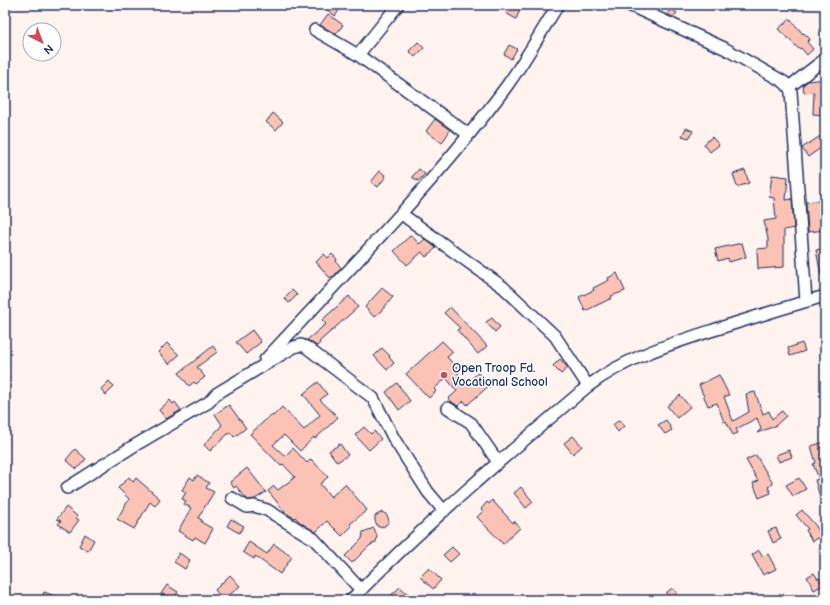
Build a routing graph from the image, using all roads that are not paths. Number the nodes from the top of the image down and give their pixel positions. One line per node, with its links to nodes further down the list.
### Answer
1 (398, 5): 5 (street)
2 (558, 5): 8 (street)
3 (629, 5): 7 (street)
4 (315, 30): 5 (street)
5 (358, 55): 8 (street)
6 (825, 59): 7 (street)
7 (789, 87): 11 (street)
8 (468, 134): 12 (street)
9 (407, 218): 13 (street)
10 (825, 296): 11 (street)
11 (806, 301): 13 (street)
12 (256, 370): 16 (street); 18 (street)
13 (588, 386): 15 (street)
14 (448, 408): 15 (street)
15 (498, 462): 18 (street)
16 (67, 488)
17 (232, 498): 19 (street)
18 (444, 511): 19 (street)
19 (361, 590): 20 (street)
20 (351, 600)

